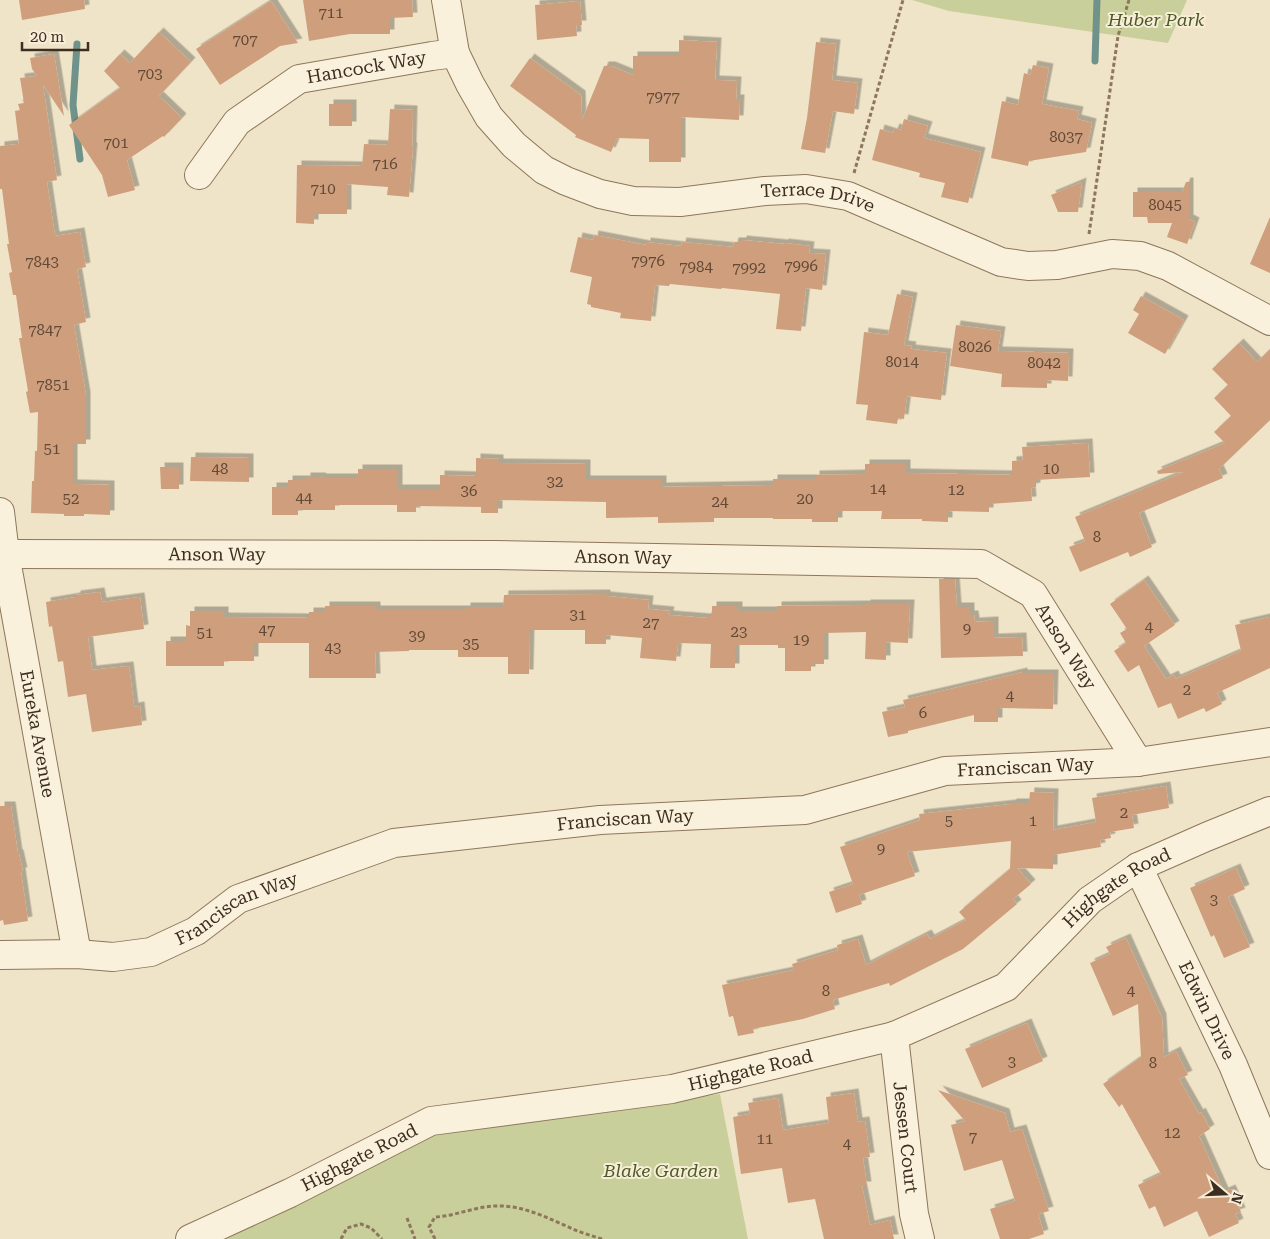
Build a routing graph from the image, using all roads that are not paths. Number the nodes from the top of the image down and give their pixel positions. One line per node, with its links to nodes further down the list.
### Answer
1 (446, 0): 2 (street, Terrace Drive)
2 (455, 53): 3 (street, Hancock Way); 4 (street, Terrace Drive)
3 (199, 175)
4 (1270, 321)
5 (0, 512): 6 (street, Eureka Avenue)
6 (5, 554): 8 (street, Anson Way); 11 (street, Eureka Avenue)
7 (1270, 742): 8 (street, Franciscan Way)
8 (1138, 762): 11 (street, Franciscan Way)
9 (1270, 811): 10 (street, Highgate Road)
10 (1138, 867): 13 (street, Highgate Road); 14 (street, Edwin Drive)
11 (77, 954): 12 (street, Franciscan Way)
12 (0, 955)
13 (894, 1036): 15 (street, Highgate Road); 16 (street, Jessen Court)
14 (1270, 1155)
15 (190, 1239)
16 (920, 1239)

